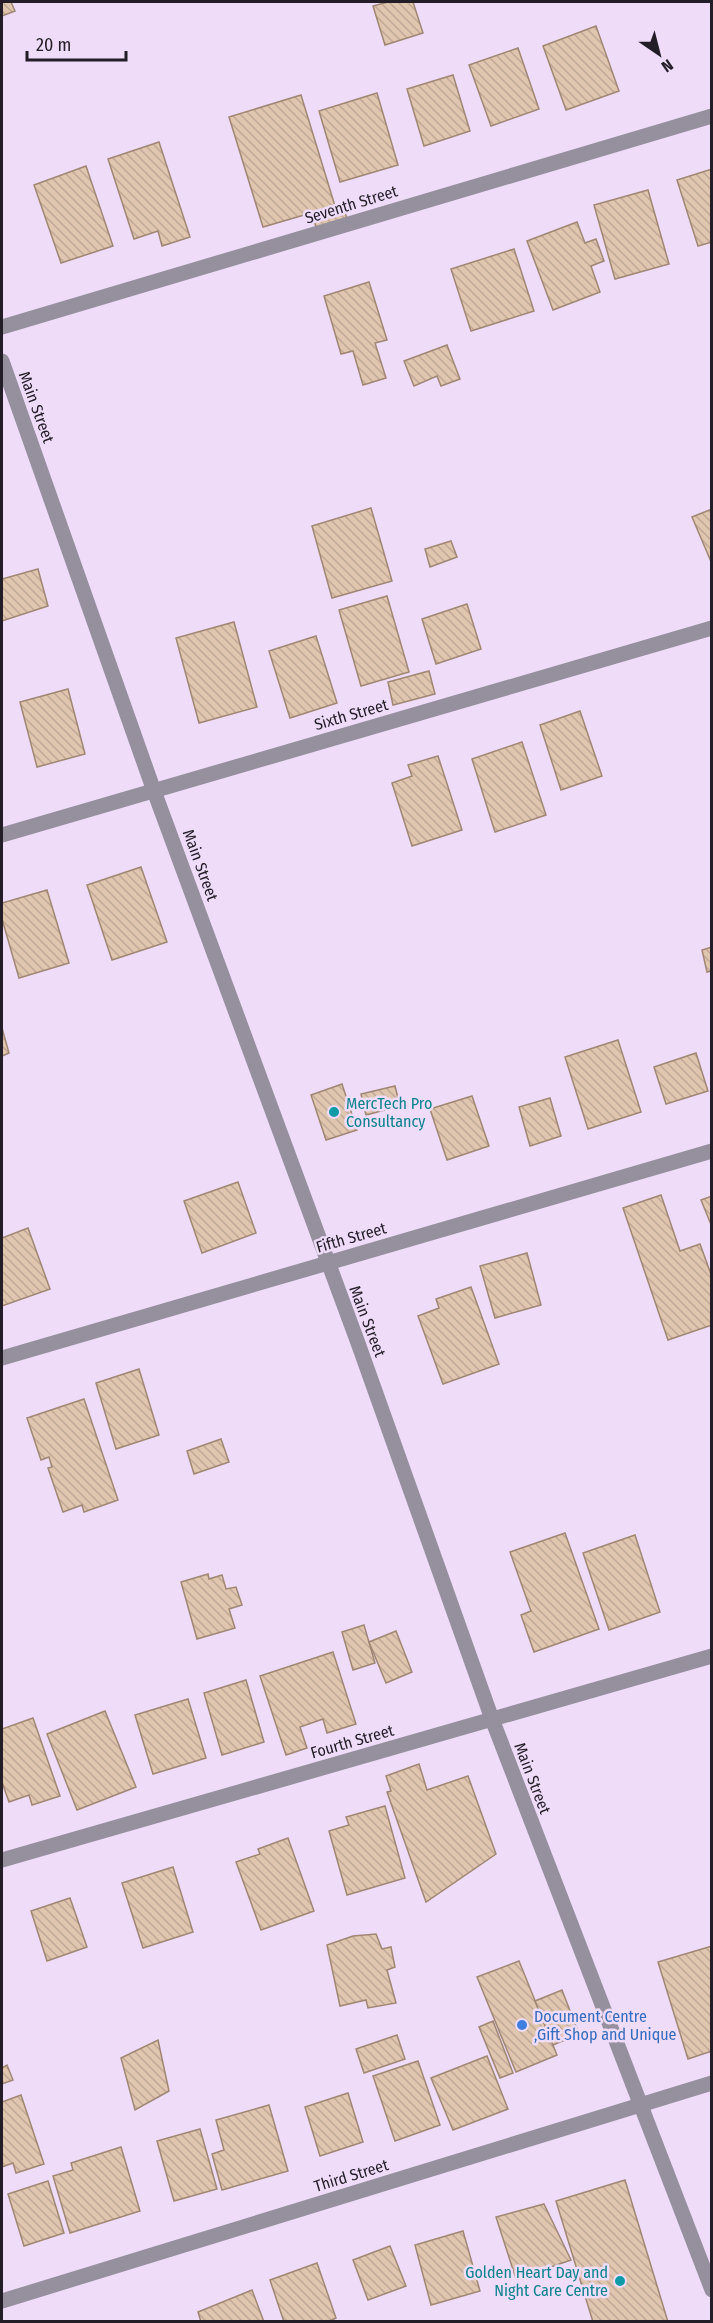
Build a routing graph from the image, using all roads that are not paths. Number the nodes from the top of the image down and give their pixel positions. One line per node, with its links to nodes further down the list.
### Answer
1 (711, 116): 2 (street, Seventh Street)
2 (2, 327)
3 (2, 361): 5 (street, Main Street)
4 (711, 628): 5 (street, Sixth Street)
5 (154, 791): 6 (street, Sixth Street); 8 (street, Main Street)
6 (2, 835)
7 (711, 1150): 8 (street, Fifth Street)
8 (327, 1263): 9 (street, Fifth Street); 11 (street, Main Street)
9 (2, 1358)
10 (711, 1656): 11 (street, Fourth Street)
11 (492, 1719): 12 (street, Fourth Street); 14 (street, Main Street)
12 (2, 1860)
13 (711, 2083): 14 (street, Third Street)
14 (641, 2105): 15 (street, Main Street); 16 (street, Third Street)
15 (711, 2290)
16 (2, 2301)

